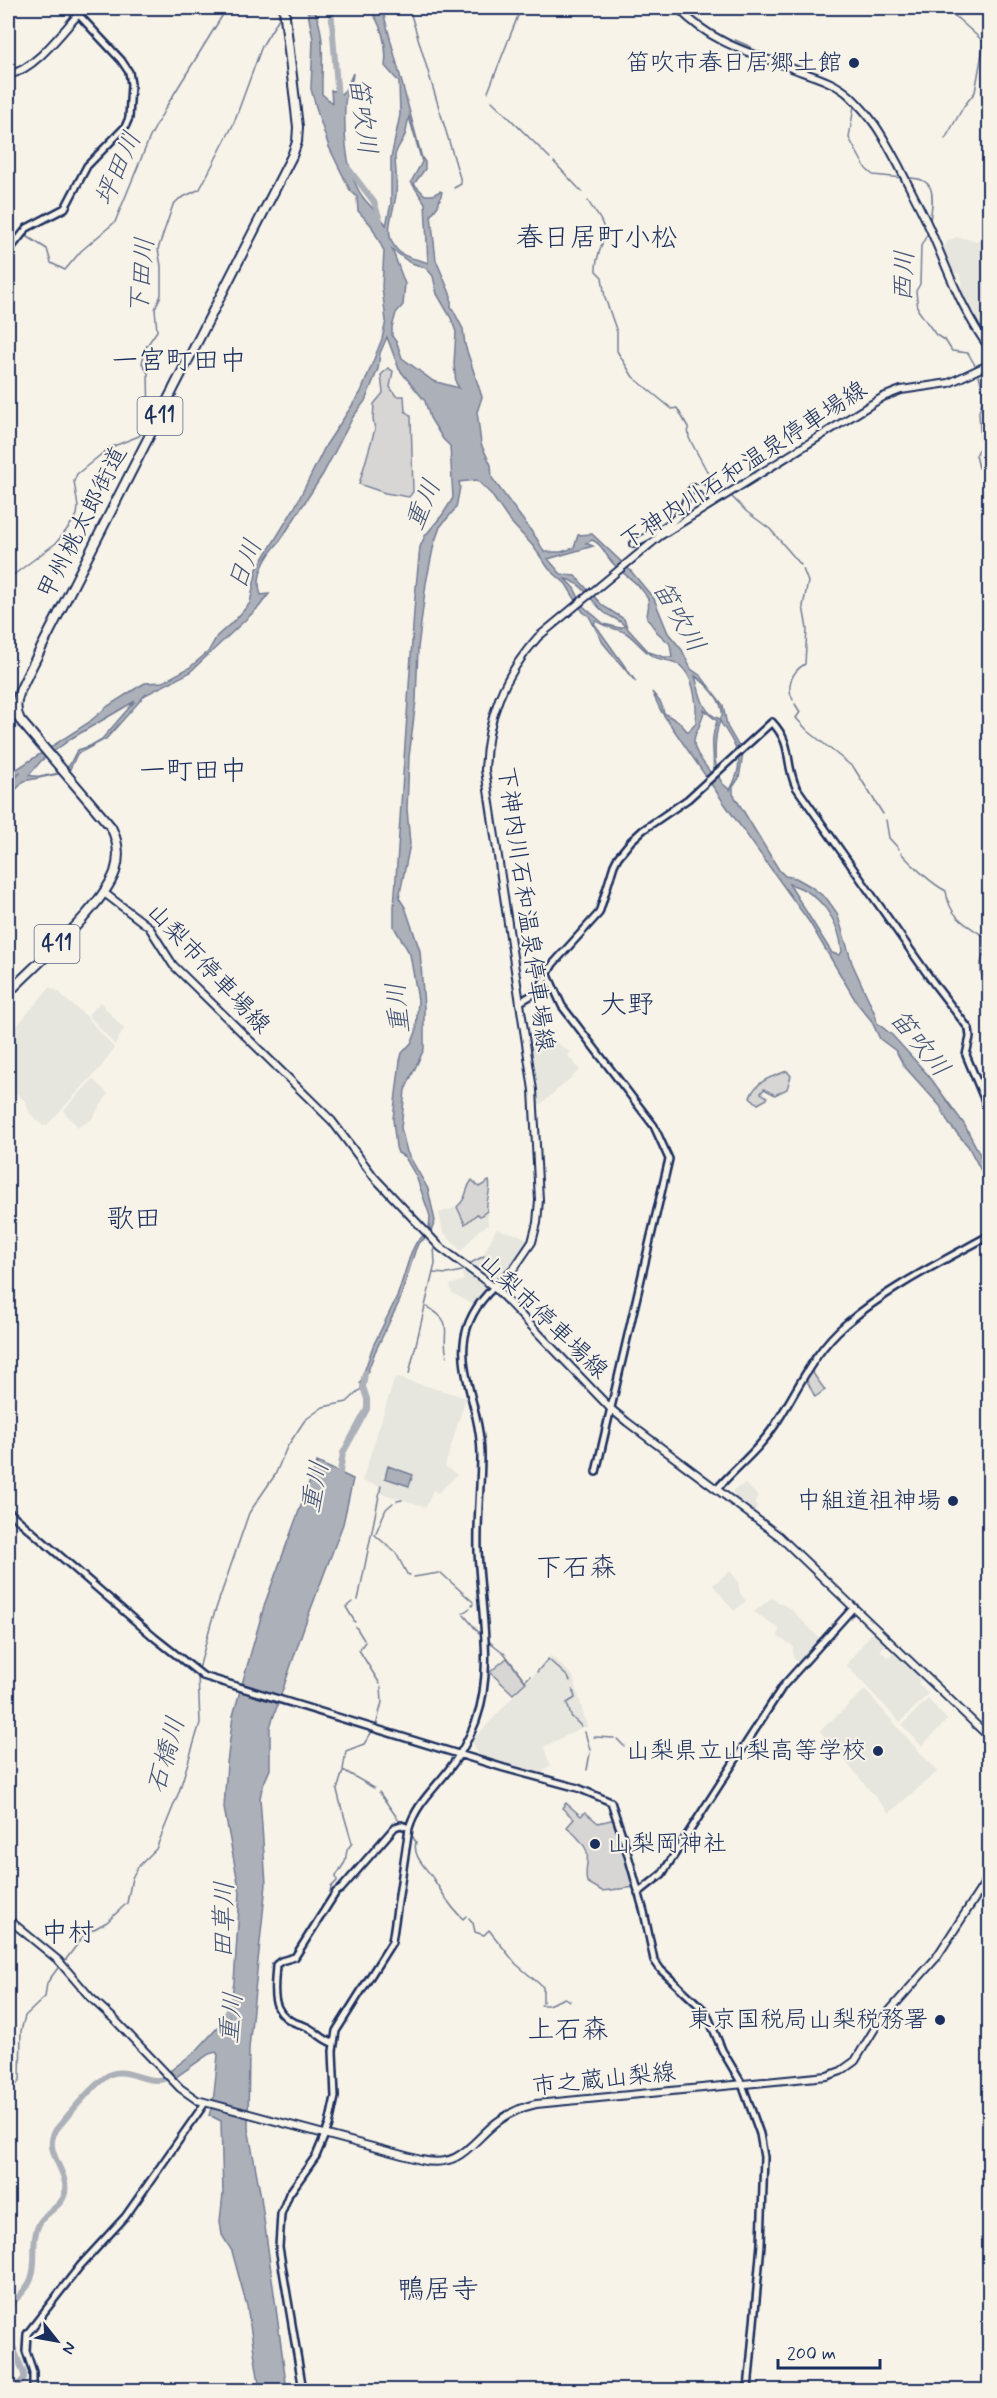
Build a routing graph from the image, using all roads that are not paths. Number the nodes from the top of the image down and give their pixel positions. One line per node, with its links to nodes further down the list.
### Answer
1 (84, 8): 4 (main road)
2 (284, 8): 11 (highway, 甲州桃太郎街道 / 411)
3 (678, 8): 7 (main road)
4 (78, 14): 5 (main road); 6 (street)
5 (8, 75)
6 (8, 252)
7 (990, 349)
8 (990, 364): 9 (main road, 下神内川石和温泉停車場線)
9 (714, 502): 10 (main road); 16 (main road, 下神内川石和温泉停車場線)
10 (633, 544)
11 (11, 708): 12 (main road); 13 (highway, 411)
12 (8, 715)
13 (103, 892): 15 (highway, 411); 19 (main road, 山梨市停車場線)
14 (548, 975): 16 (street); 17 (street); 20 (street)
15 (8, 993)
16 (520, 1002): 19 (main road, 下神内川石和温泉停車場線)
17 (990, 1113)
18 (990, 1235): 22 (street)
19 (494, 1287): 20 (main road, 山梨市停車場線); 26 (street)
20 (611, 1409): 21 (street); 22 (main road, 山梨市停車場線)
21 (596, 1472)
22 (717, 1489): 24 (main road, 山梨市停車場線)
23 (8, 1511): 26 (street)
24 (854, 1607): 25 (main road, 山梨市停車場線); 29 (street)
25 (990, 1738)
26 (459, 1754): 27 (street); 29 (street)
27 (409, 1828): 31 (street); 31 (street)
28 (990, 1875): 32 (main road, 市之蔵山梨線)
29 (638, 1893): 32 (street)
30 (8, 1919): 33 (main road, 市之蔵山梨線)
31 (333, 2043): 34 (street)
32 (742, 2084): 34 (main road, 市之蔵山梨線); 37 (street)
33 (207, 2104): 34 (main road, 市之蔵山梨線); 35 (street)
34 (325, 2134): 36 (street)
35 (33, 2391)
36 (303, 2391)
37 (748, 2391)

